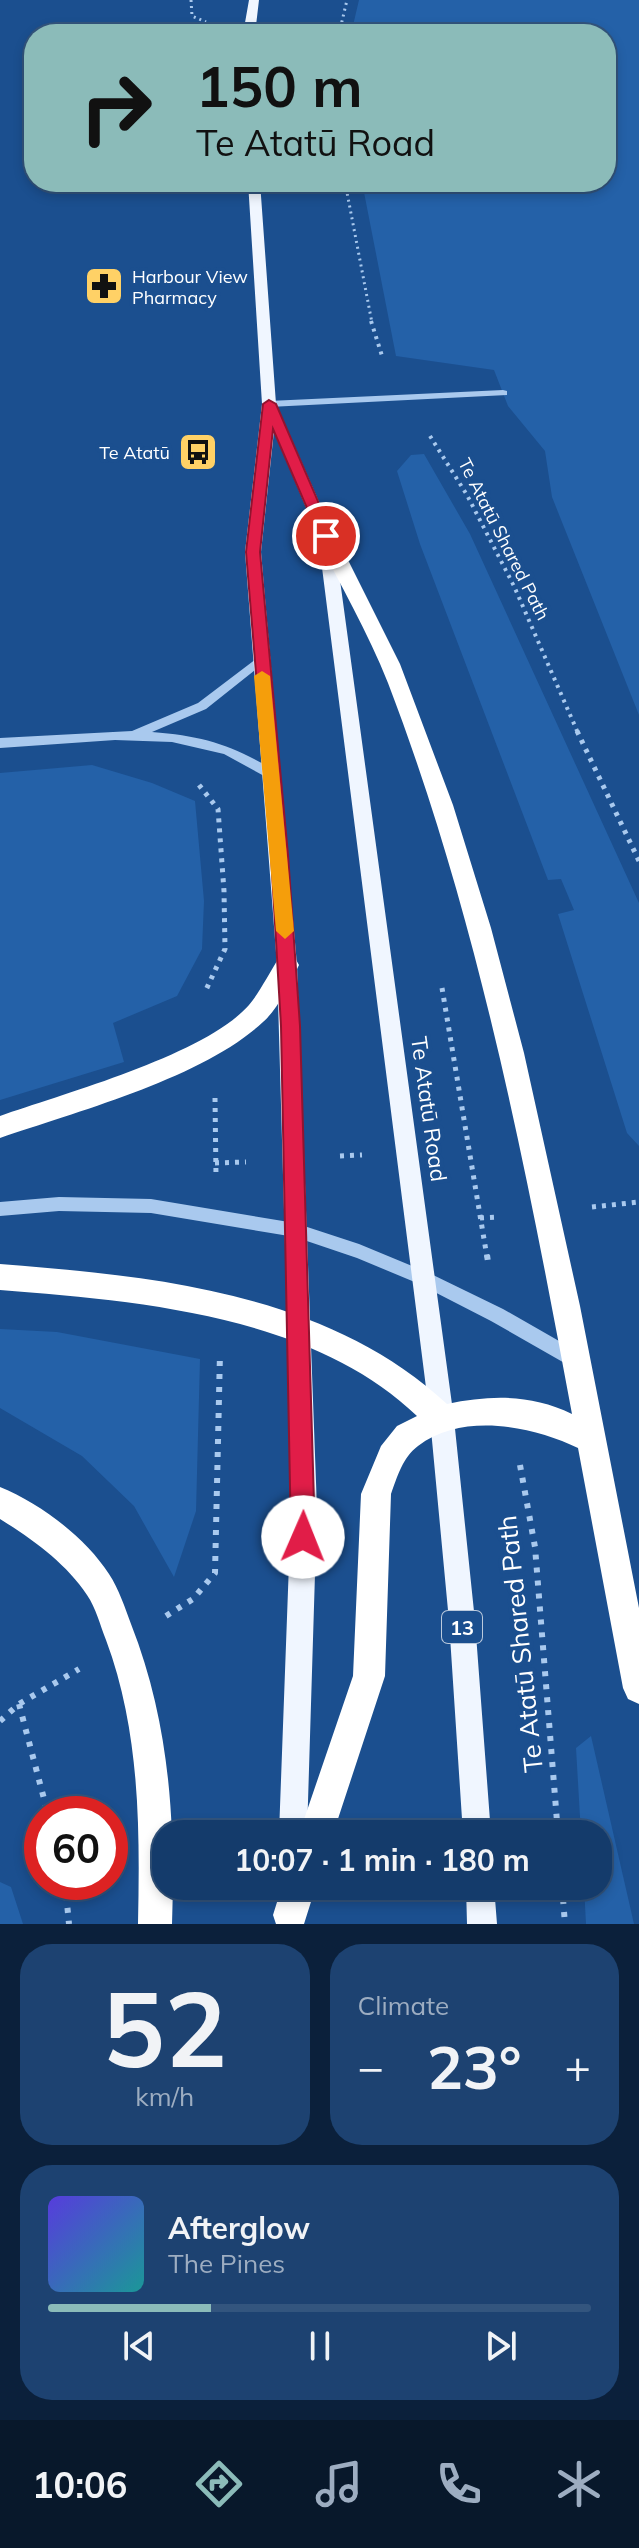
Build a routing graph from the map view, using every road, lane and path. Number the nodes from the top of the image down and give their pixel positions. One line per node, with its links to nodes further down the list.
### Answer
1 (191, 0): 4 (path)
2 (254, 0): 5 (main road)
3 (347, 0): 6 (path)
4 (206, 22)
5 (250, 24)
6 (341, 24)
7 (255, 192): 11 (main road, Te Atatū Road)
8 (347, 192): 10 (path, Te Atatū Shared Path)
9 (503, 393): 10 (street)
10 (405, 395): 11 (street); 18 (path, Te Atatū Shared Path)
11 (269, 404): 12 (main road, Te Atatū Road); 13 (main road, Te Atatū Road)
12 (326, 536): 25 (main road, Te Atatū Road); 38 (highway)
13 (260, 660): 14 (street); 16 (main road, Te Atatū Road)
14 (136, 733): 15 (street); 16 (street)
15 (0, 743)
16 (271, 774): 19 (main road, Te Atatū Road)
17 (196, 781): 21 (path)
18 (639, 861)
19 (287, 965): 23 (highway); 26 (main road, Te Atatū Road)
20 (441, 982): 24 (path)
21 (203, 998)
22 (215, 1096): 26 (path)
23 (0, 1127)
24 (468, 1149): 25 (path); 31 (path)
25 (408, 1152): 26 (path); 35 (main road, Te Atatū Road)
26 (294, 1159): 32 (main road, Te Atatū Road)
27 (639, 1202): 28 (path)
28 (630, 1203)
29 (0, 1209): 32 (street)
30 (505, 1216): 31 (path)
31 (480, 1218): 33 (path)
32 (295, 1230): 35 (street); 36 (main road, Te Atatū Road)
33 (489, 1264)
34 (0, 1277): 36 (highway)
35 (423, 1278): 38 (street); 39 (main road, Te Atatū Road)
36 (299, 1328): 39 (highway); 47 (main road, Te Atatū Road)
37 (220, 1358): 43 (path)
38 (574, 1359): 40 (highway)
39 (442, 1419): 40 (highway); 48 (highway); 49 (main road, Te Atatū Road / 13)
40 (589, 1438): 44 (highway)
41 (517, 1450): 50 (path, Te Atatū Shared Path)
42 (0, 1502): 55 (highway)
43 (193, 1599)
44 (639, 1688)
45 (0, 1721): 46 (path)
46 (43, 1796)
47 (293, 1820)
48 (321, 1820)
49 (476, 1820)
50 (557, 1820)
51 (67, 1900): 54 (path)
52 (481, 1900): 56 (main road)
53 (563, 1900): 57 (path)
54 (69, 1924)
55 (155, 1924)
56 (482, 1924)
57 (565, 1924)

